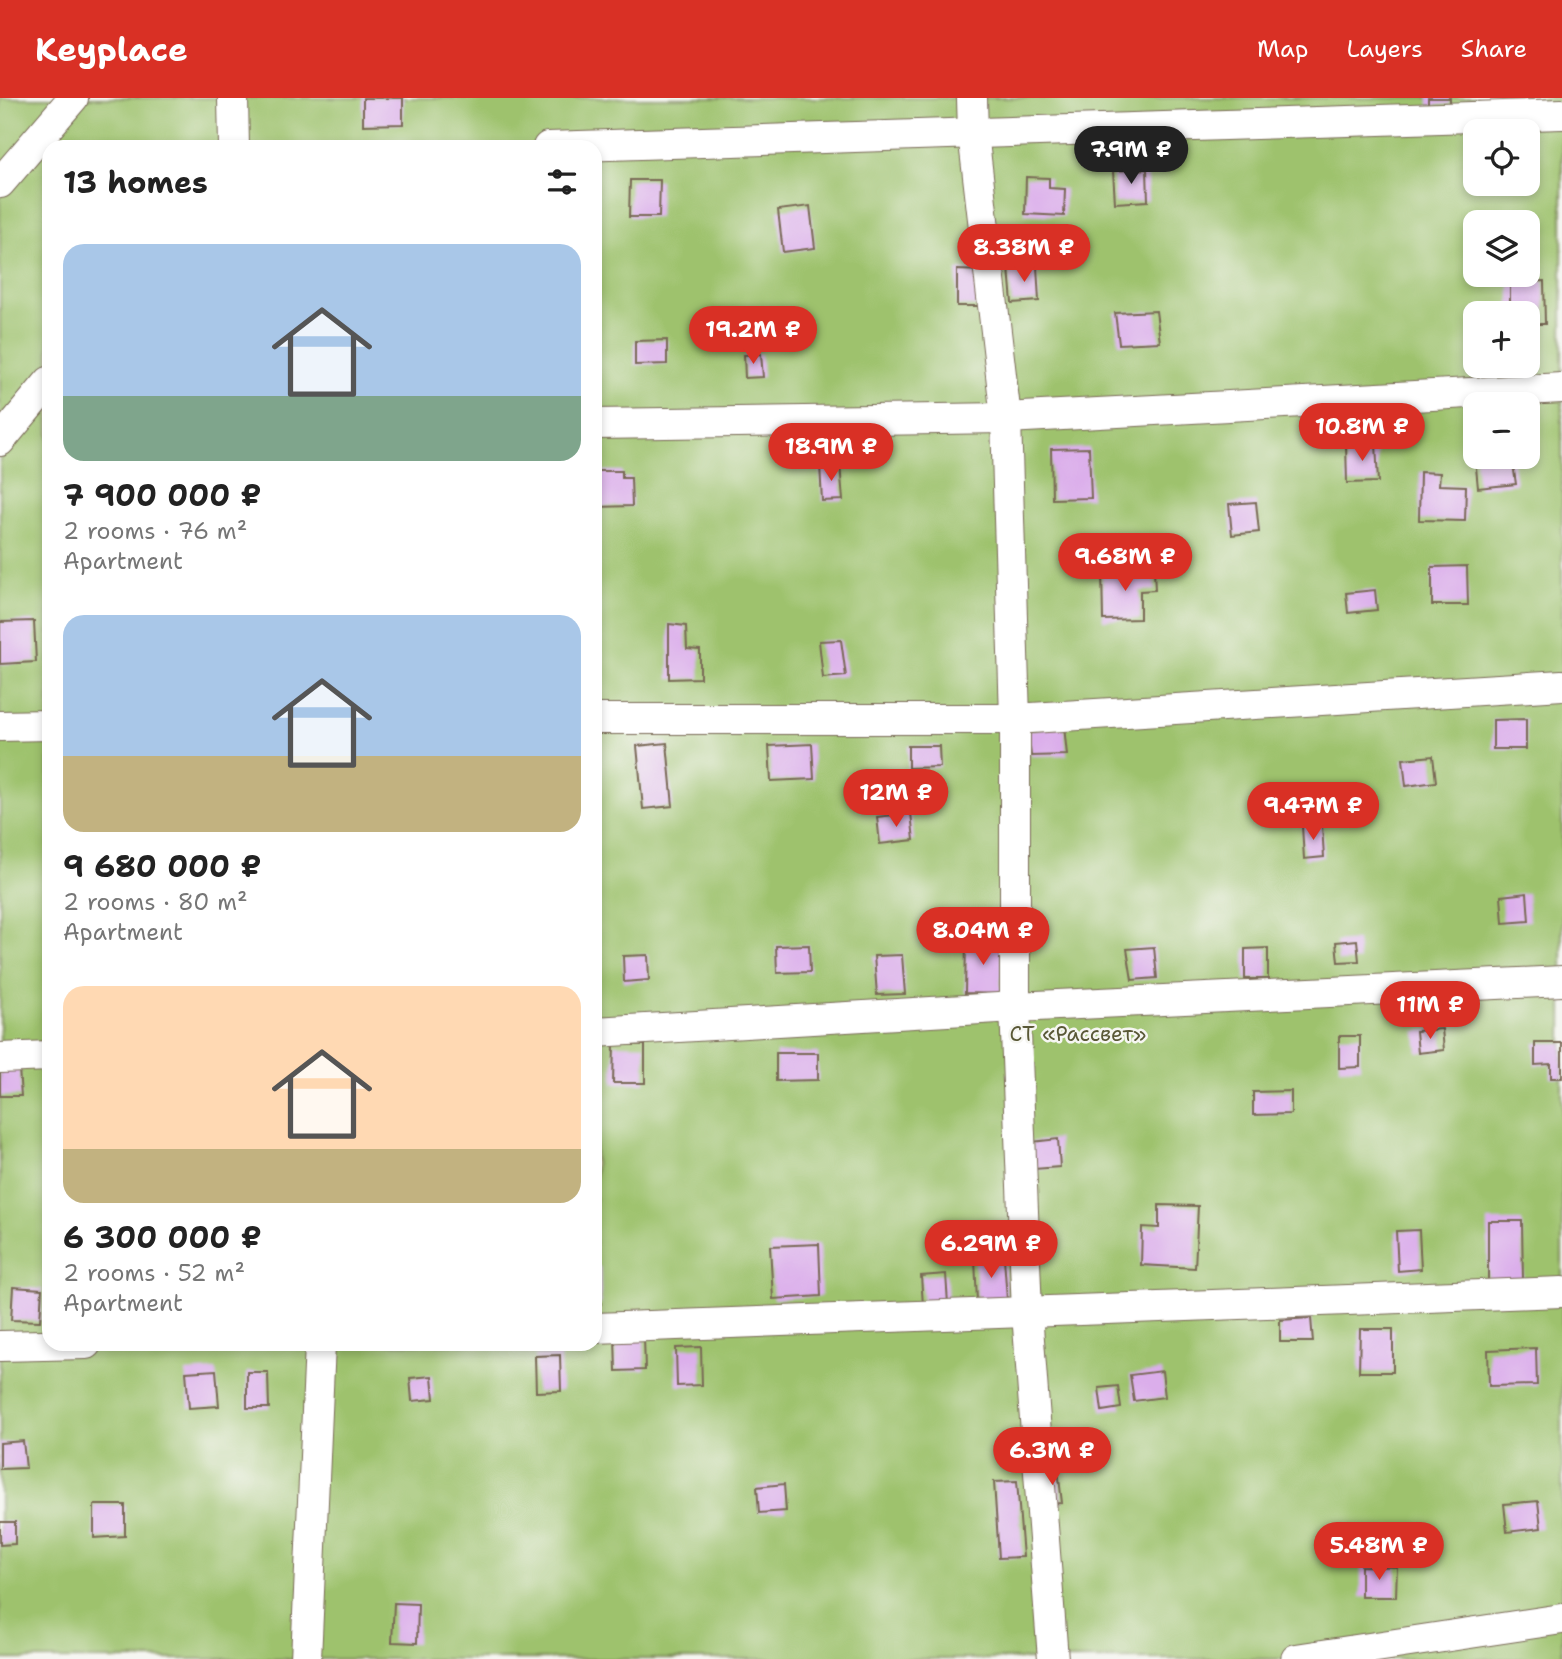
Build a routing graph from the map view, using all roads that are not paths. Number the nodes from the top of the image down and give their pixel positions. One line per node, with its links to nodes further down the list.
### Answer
1 (73, 98): 8 (lane)
2 (233, 98): 6 (lane)
3 (972, 98): 5 (lane)
4 (1562, 114): 5 (lane)
5 (973, 133): 7 (lane); 11 (lane)
6 (234, 140)
7 (602, 145)
8 (0, 183)
9 (1562, 388): 11 (lane)
10 (42, 390): 13 (lane)
11 (1006, 418): 12 (lane); 16 (lane)
12 (602, 424)
13 (0, 441)
14 (1562, 685): 16 (lane)
15 (602, 719): 16 (lane)
16 (1015, 719): 20 (lane)
17 (42, 725): 18 (lane)
18 (0, 726)
19 (1562, 981): 20 (lane)
20 (1014, 1007): 21 (lane); 25 (lane)
21 (602, 1032)
22 (42, 1056): 23 (lane)
23 (0, 1058)
24 (1562, 1292): 25 (lane)
25 (1027, 1313): 26 (lane); 32 (lane)
26 (602, 1328)
27 (42, 1345): 28 (lane)
28 (0, 1346)
29 (320, 1351): 31 (lane)
30 (1562, 1619): 33 (lane)
31 (306, 1659)
32 (1053, 1659)
33 (1296, 1659)

